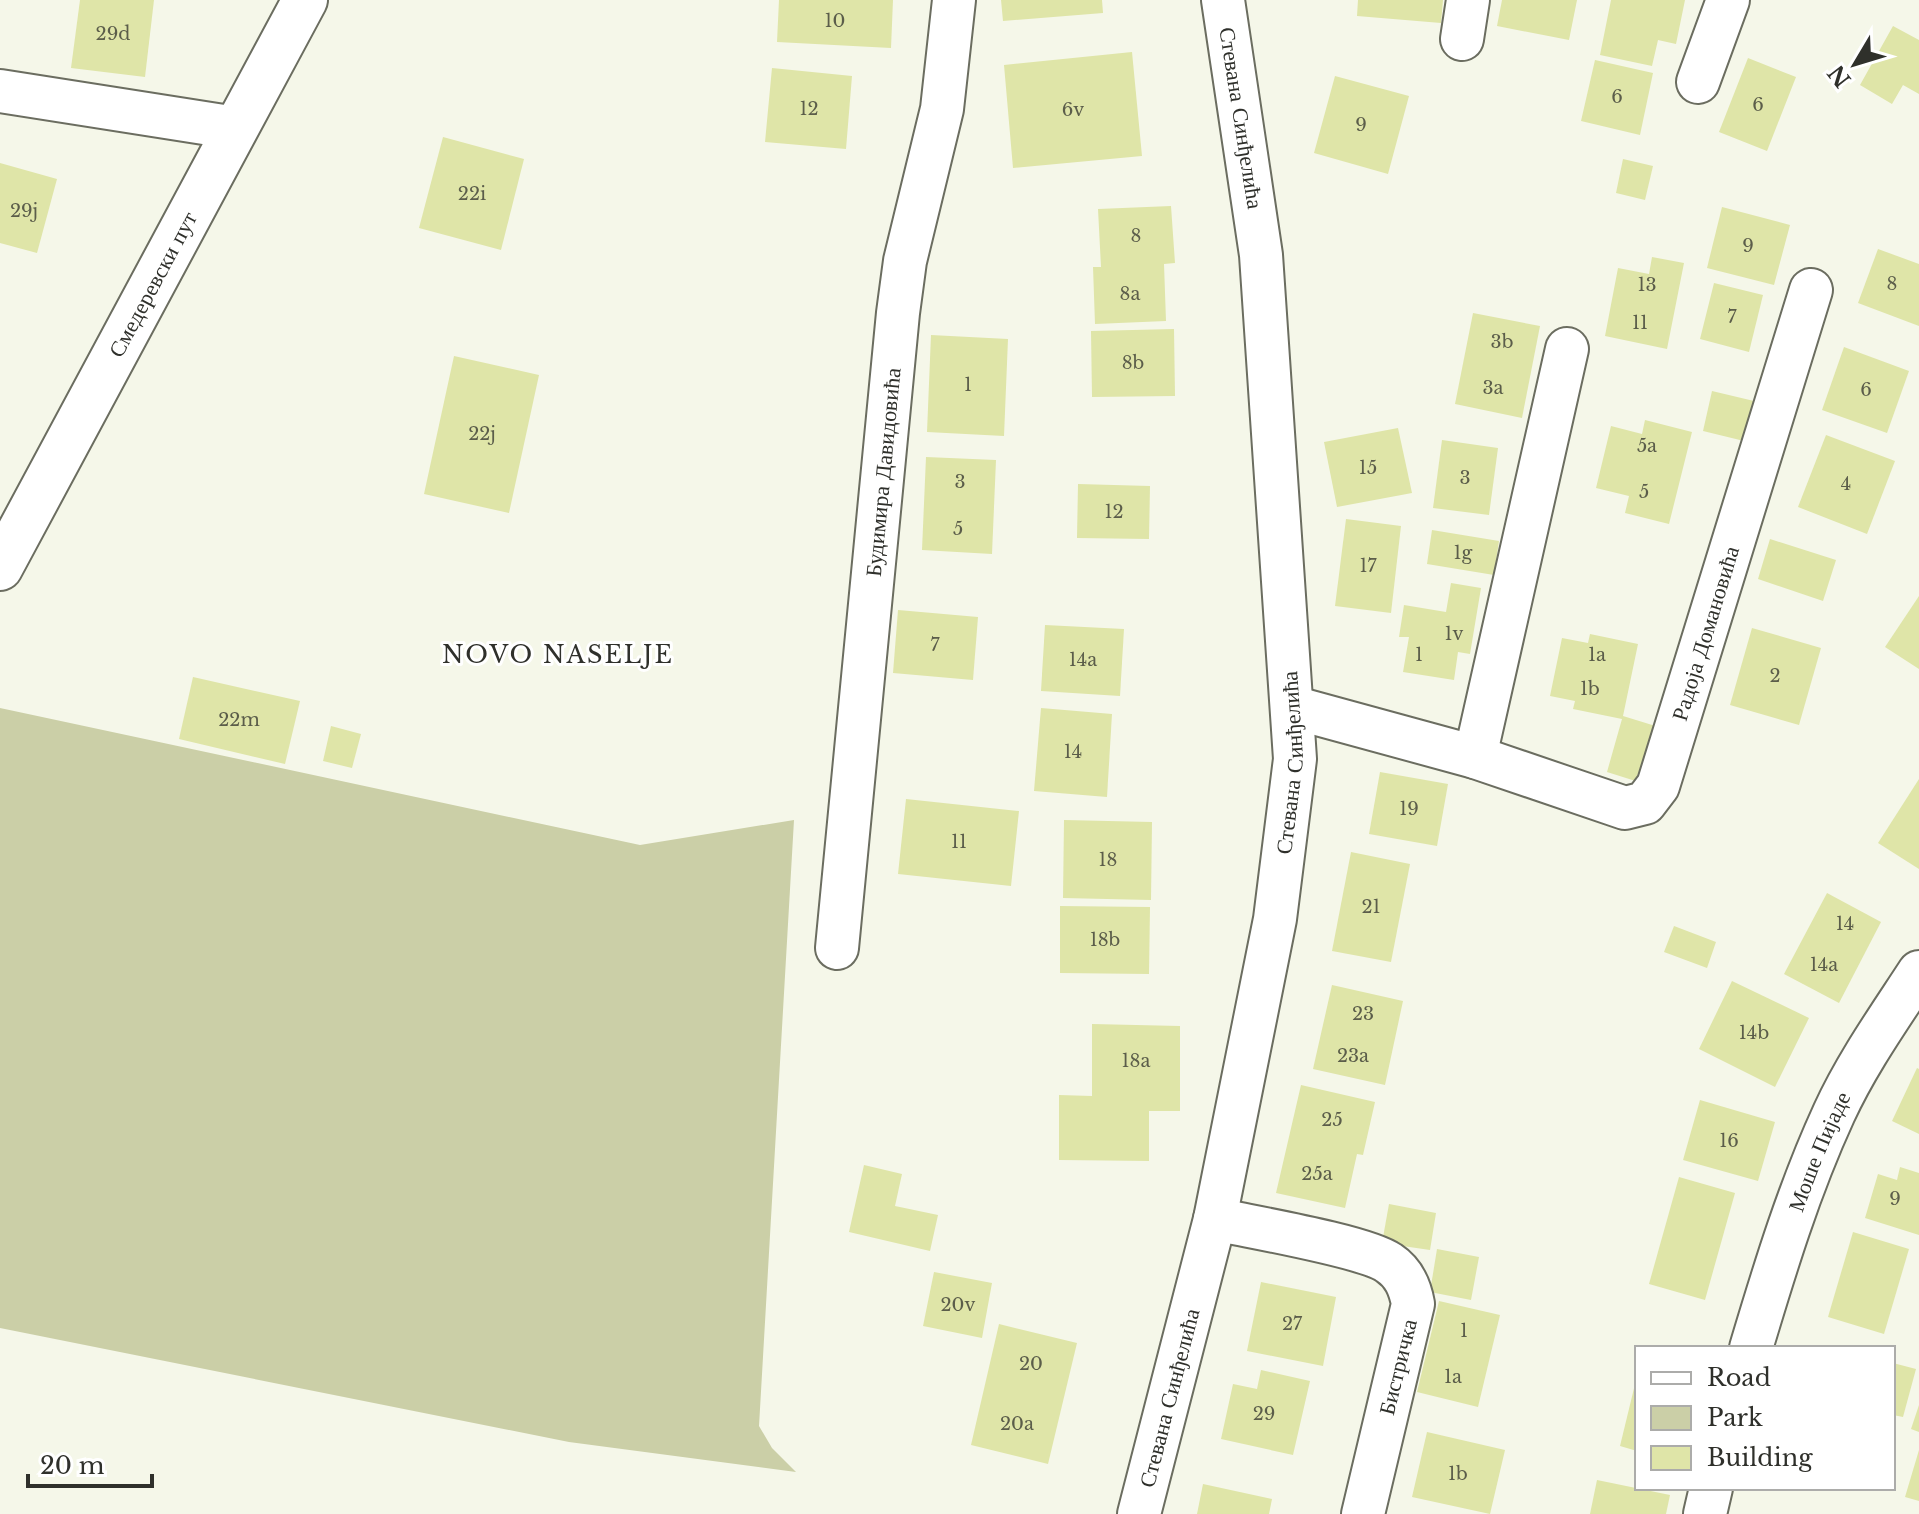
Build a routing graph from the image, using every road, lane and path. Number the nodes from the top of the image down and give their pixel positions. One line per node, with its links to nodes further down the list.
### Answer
1 (305, 0): 7 (main road, Смедеревски пут)
2 (954, 0): 13 (street, Будимира Давидовића)
3 (1223, 0): 11 (street, Стевана Синђелића)
4 (1728, 0): 5 (street)
5 (1698, 82)
6 (0, 91): 7 (street)
7 (236, 128): 10 (main road, Смедеревски пут)
8 (1811, 290): 12 (street, Радоја Домановића)
9 (1567, 349): 12 (street)
10 (0, 568)
11 (1292, 707): 12 (street, Радоја Домановића); 15 (street, Стевана Синђелића)
12 (1475, 757)
13 (837, 948)
14 (1919, 972): 16 (street, Моше Пијаде)
15 (1215, 1219): 18 (street, Стевана Синђелића); 19 (street, Бистричка)
16 (1752, 1346)
17 (1711, 1490): 20 (street)
18 (1139, 1514)
19 (1363, 1514)
20 (1705, 1514)

